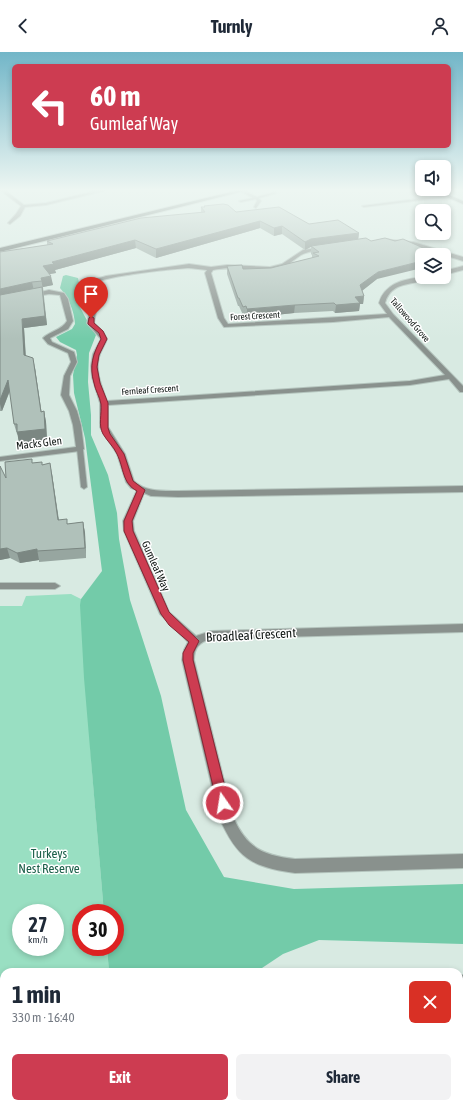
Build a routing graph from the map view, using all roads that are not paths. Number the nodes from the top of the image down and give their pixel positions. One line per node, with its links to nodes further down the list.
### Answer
1 (40, 240): 4 (street)
2 (379, 240): 5 (street)
3 (330, 246): 7 (street)
4 (0, 250)
5 (463, 259)
6 (463, 268): 8 (street)
7 (211, 269): 11 (street, Forest Crescent); 14 (street)
8 (451, 271)
9 (415, 280): 11 (street, Tallowood Grove)
10 (26, 296): 15 (street)
11 (391, 315): 12 (street, Tallowood Grove)
12 (449, 377): 13 (street, Tallowood Grove); 14 (street, Fernleaf Crescent)
13 (463, 390)
14 (104, 403): 19 (street)
15 (80, 449): 16 (street, Macks Glen); 17 (lane)
16 (0, 459)
17 (84, 487)
18 (463, 489): 19 (street)
19 (141, 490): 23 (street, Gumleaf Way)
20 (0, 586): 21 (street)
21 (55, 586)
22 (463, 628): 23 (street, Broadleaf Crescent)
23 (194, 641): 24 (street, Broadleaf Crescent)
24 (463, 861)

